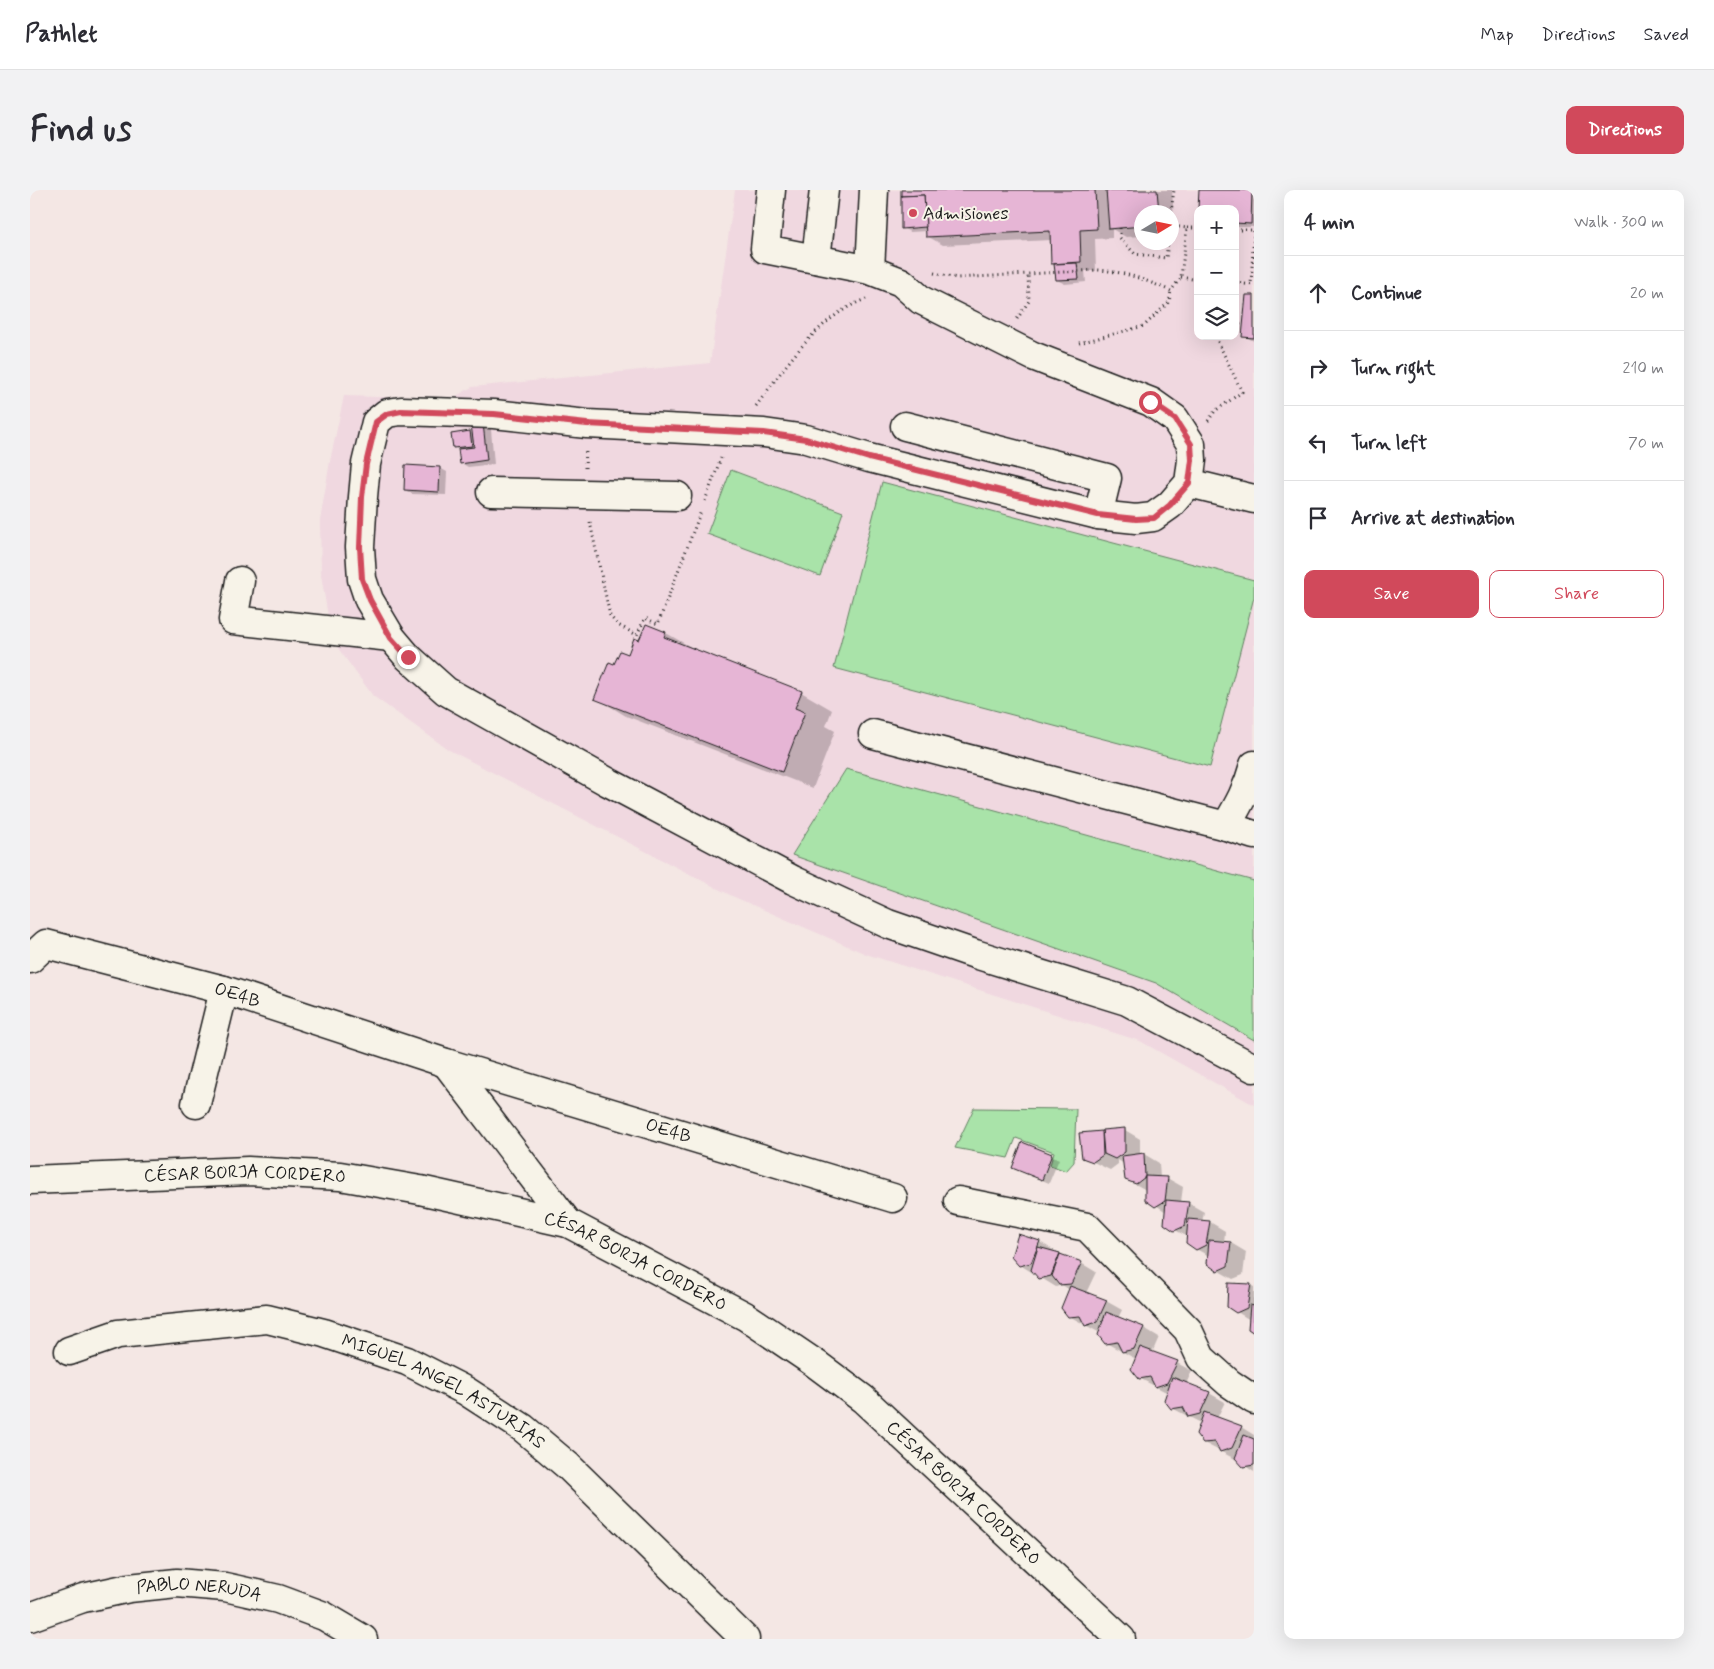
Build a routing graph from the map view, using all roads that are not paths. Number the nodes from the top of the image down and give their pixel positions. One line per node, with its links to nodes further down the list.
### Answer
1 (771, 190): 4 (street)
2 (824, 190): 4 (street)
3 (874, 190): 5 (street)
4 (816, 259): 5 (street)
5 (870, 270): 7 (street)
6 (905, 426): 11 (street)
7 (1189, 483): 10 (street); 11 (street)
8 (491, 492): 9 (street)
9 (677, 496)
10 (1254, 499)
11 (1098, 515): 13 (street)
12 (240, 581): 13 (street)
13 (391, 638): 21 (street)
14 (873, 734): 16 (street)
15 (1254, 765): 16 (street)
16 (1226, 826): 17 (street)
17 (1254, 835)
18 (30, 959): 19 (street, OE4B)
19 (224, 990): 20 (street, OE4B); 22 (street)
20 (446, 1063): 24 (street, OE4B); 26 (street)
21 (1254, 1068)
22 (196, 1104)
23 (30, 1180): 26 (street, CÉSAR BORJA CORDERO)
24 (893, 1198)
25 (958, 1200): 28 (street)
26 (568, 1224): 34 (street, CÉSAR BORJA CORDERO)
27 (69, 1351): 33 (street, MIGUEL ANGEL ASTURIAS)
28 (1254, 1400)
29 (30, 1617): 32 (street, PABLO NERUDA)
30 (30, 1634): 31 (street)
31 (33, 1639)
32 (363, 1639)
33 (745, 1639)
34 (1121, 1639)

